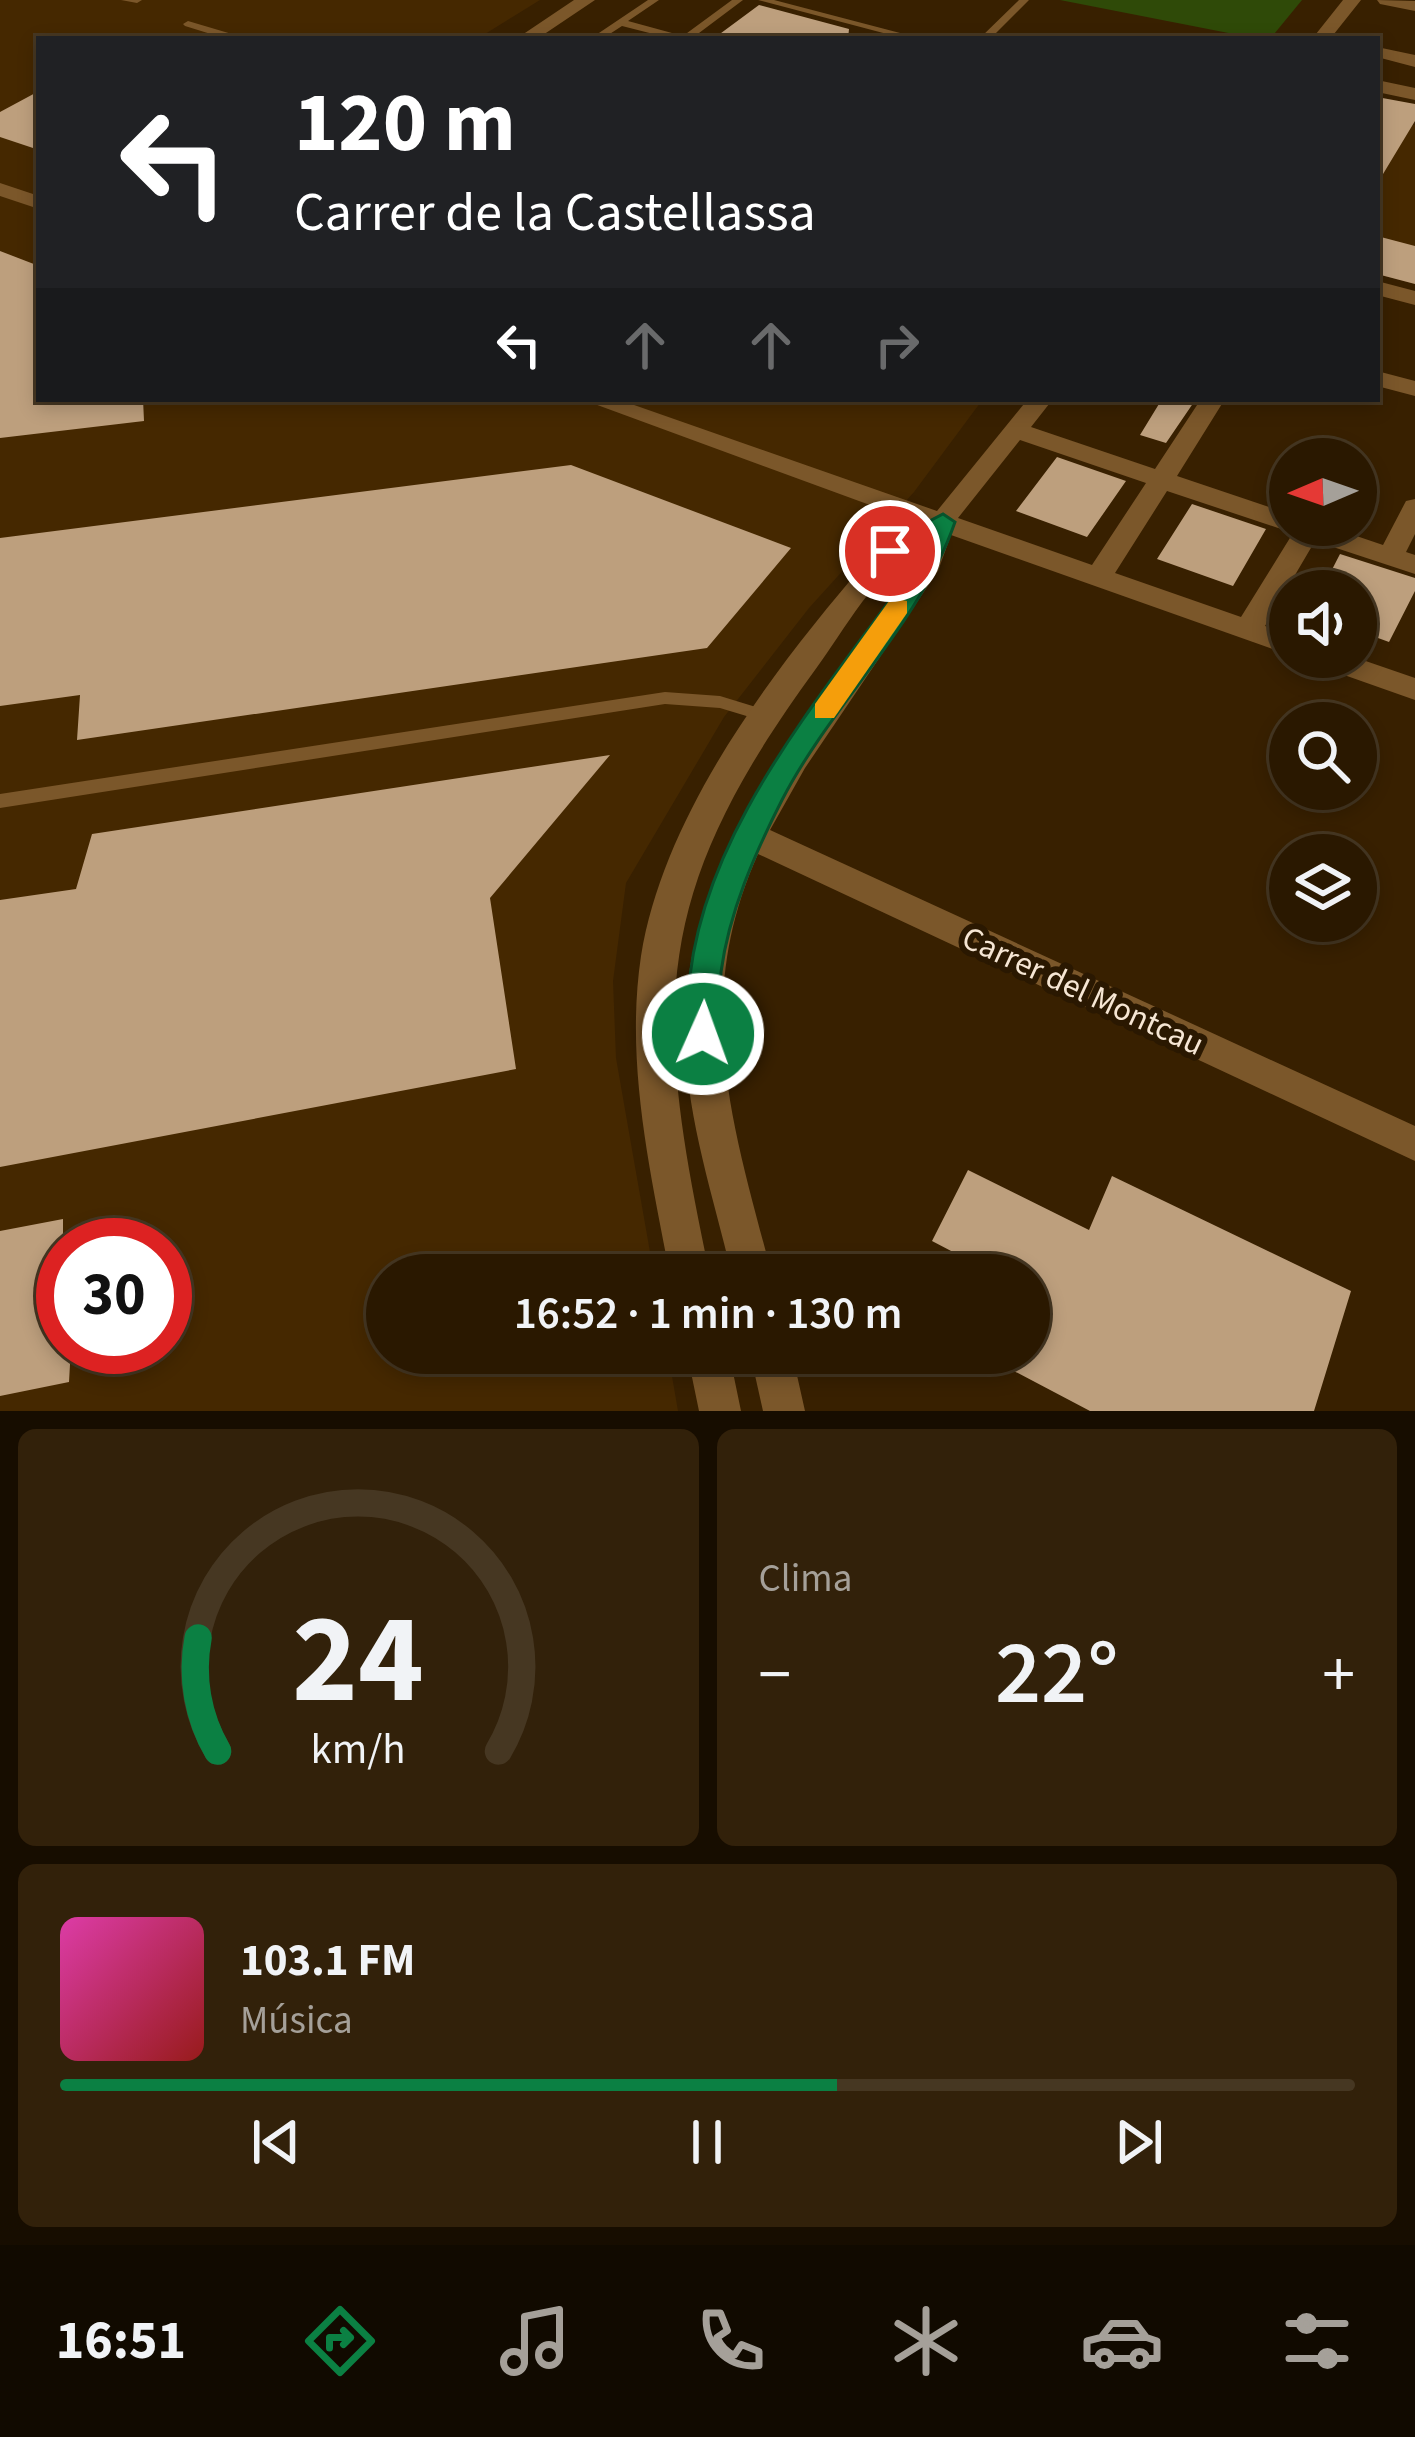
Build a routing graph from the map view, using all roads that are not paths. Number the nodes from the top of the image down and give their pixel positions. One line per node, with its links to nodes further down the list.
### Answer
1 (126, 0): 2 (lane)
2 (137, 0)
3 (586, 0): 15 (street)
4 (654, 0): 12 (lane)
5 (738, 0): 18 (lane)
6 (763, 0): 19 (lane)
7 (996, 0): 10 (lane)
8 (1352, 0): 21 (street)
9 (1386, 0): 11 (street)
10 (1022, 3): 20 (lane)
11 (1415, 6)
12 (620, 22): 16 (lane); 17 (lane)
13 (188, 24): 14 (lane)
14 (228, 36)
15 (530, 36)
16 (599, 36)
17 (674, 36)
18 (689, 36)
19 (906, 36)
20 (987, 36)
21 (1323, 36)
22 (1380, 53): 23 (street)
23 (1415, 61)
24 (1380, 87): 25 (street)
25 (1415, 94)
26 (0, 189): 27 (street)
27 (36, 202)
28 (1380, 292): 29 (street)
29 (1415, 298)
30 (1380, 379): 31 (street)
31 (1415, 389)
32 (602, 402): 39 (street)
33 (1039, 402): 35 (street)
34 (1211, 402): 36 (street)
35 (1016, 431): 36 (street); 39 (street)
36 (1162, 480): 38 (street); 43 (street)
37 (1415, 507): 42 (street)
38 (1269, 516)
39 (943, 522): 43 (street); 48 (street); 50 (street)
40 (1288, 546): 44 (street)
41 (1358, 546): 42 (street)
42 (1403, 561)
43 (1100, 575): 44 (street)
44 (1248, 630): 45 (street)
45 (1269, 638)
46 (1377, 675): 47 (street)
47 (1415, 688)
48 (763, 716): 49 (lane); 52 (street)
49 (0, 801)
50 (751, 836): 51 (street, Carrer del Montcau); 53 (street)
51 (1415, 1144)
52 (686, 1254)
53 (747, 1254)
54 (713, 1374): 56 (street)
55 (776, 1374): 57 (street)
56 (721, 1411)
57 (784, 1411)

